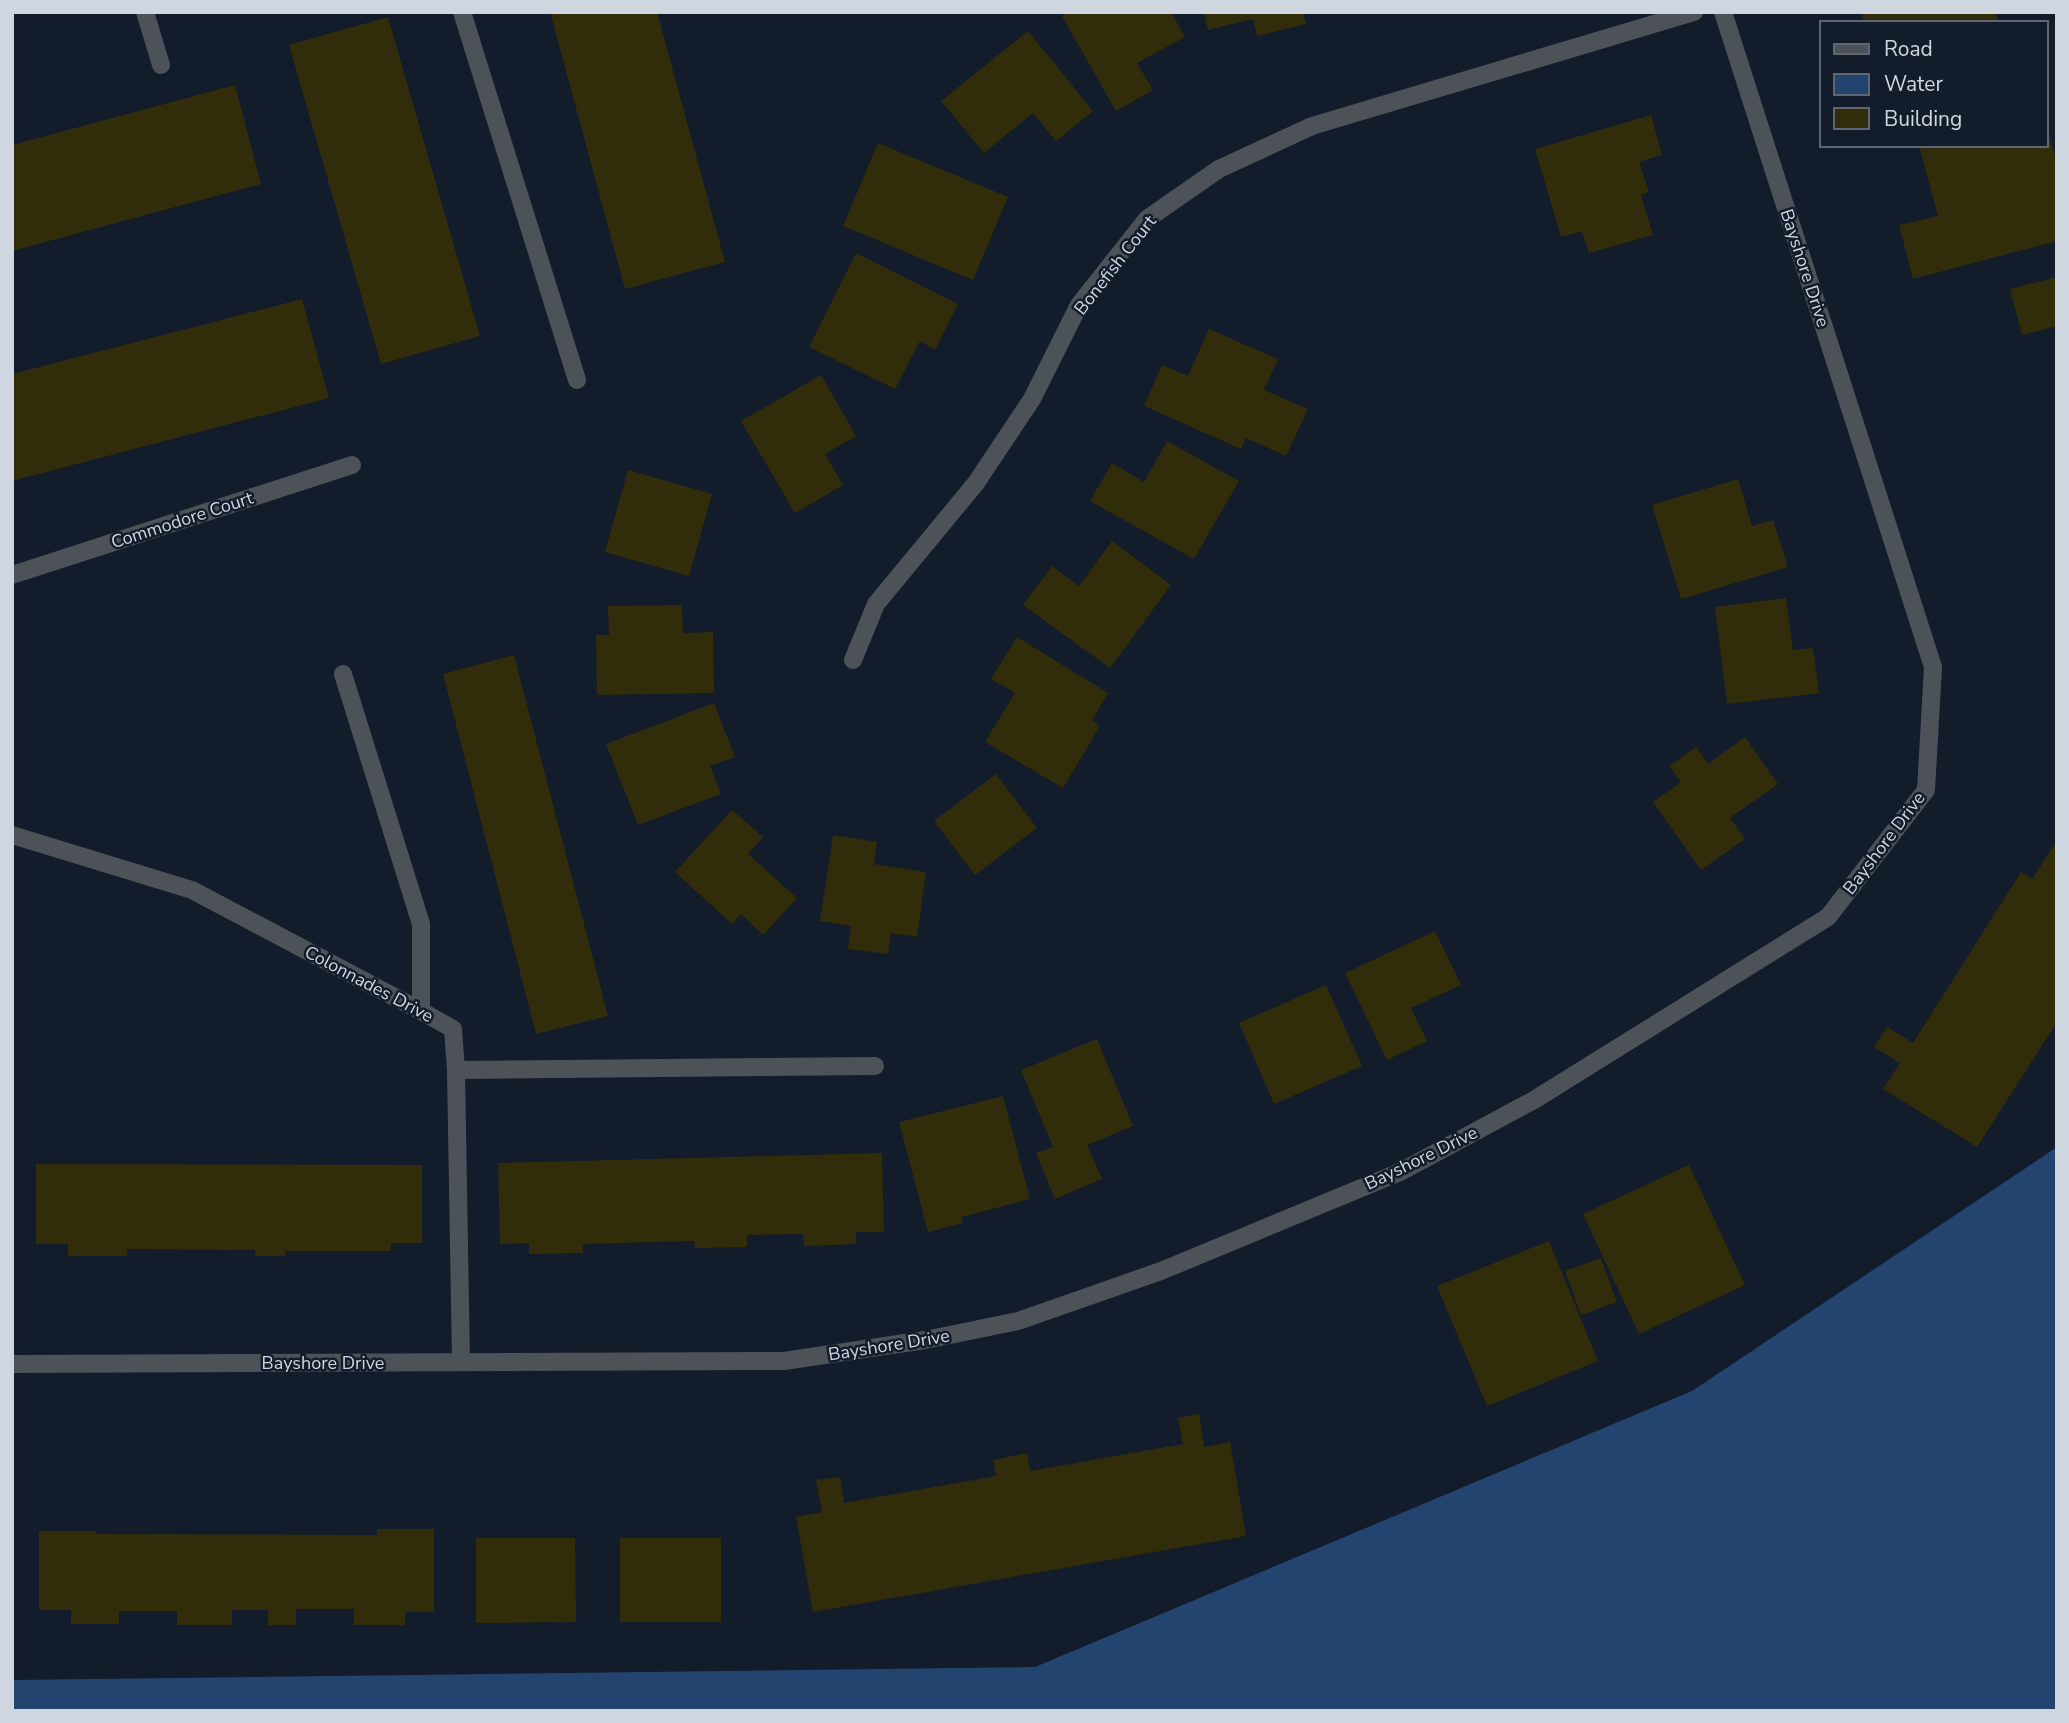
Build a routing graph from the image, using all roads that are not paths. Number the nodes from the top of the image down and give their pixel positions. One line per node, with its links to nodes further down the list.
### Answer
1 (145, 12): 5 (street)
2 (462, 12): 6 (street)
3 (1694, 12): 9 (street, Bonefish Court)
4 (1723, 12): 15 (street, Bayshore Drive)
5 (161, 65)
6 (577, 380)
7 (352, 465): 8 (street, Commodore Court)
8 (12, 575)
9 (853, 660)
10 (343, 674): 12 (street)
11 (12, 835): 12 (street, Colonnades Drive)
12 (421, 1011): 14 (street, Colonnades Drive)
13 (875, 1066): 14 (street)
14 (456, 1070): 15 (street)
15 (461, 1362): 16 (street, Bayshore Drive)
16 (12, 1364)

